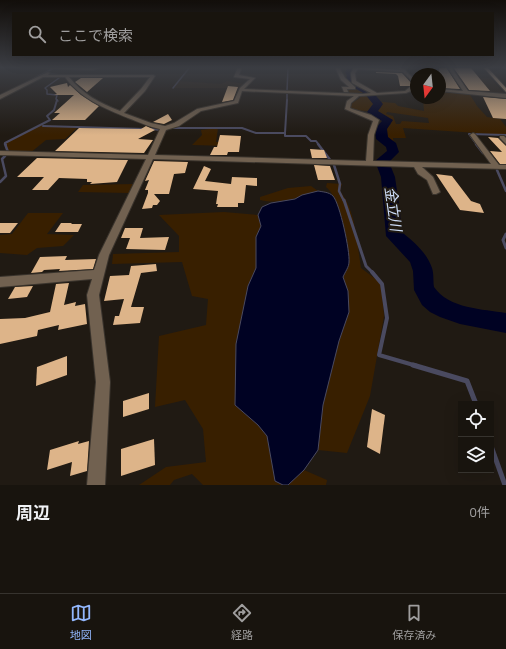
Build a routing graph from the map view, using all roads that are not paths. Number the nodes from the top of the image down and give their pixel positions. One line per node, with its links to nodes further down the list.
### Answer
1 (15, 90): 14 (street)
2 (77, 90): 15 (street)
3 (143, 90): 15 (street)
4 (241, 90): 12 (street); 16 (street)
5 (345, 90): 12 (street)
6 (369, 90): 11 (street)
7 (410, 90): 11 (street)
8 (446, 90): 10 (street)
9 (464, 90): 10 (street)
10 (466, 92): 13 (street)
11 (375, 93): 12 (street)
12 (353, 94): 20 (street)
13 (506, 96)
14 (0, 97)
15 (121, 113): 16 (street)
16 (164, 128): 19 (street)
17 (473, 136): 22 (street)
18 (1, 154): 19 (street)
19 (149, 158): 20 (street); 25 (street)
20 (372, 163): 21 (street)
21 (416, 164): 22 (street); 24 (street)
22 (496, 167): 23 (street)
23 (506, 167)
24 (436, 192)
25 (99, 274): 26 (street); 27 (street)
26 (0, 282)
27 (96, 485)

